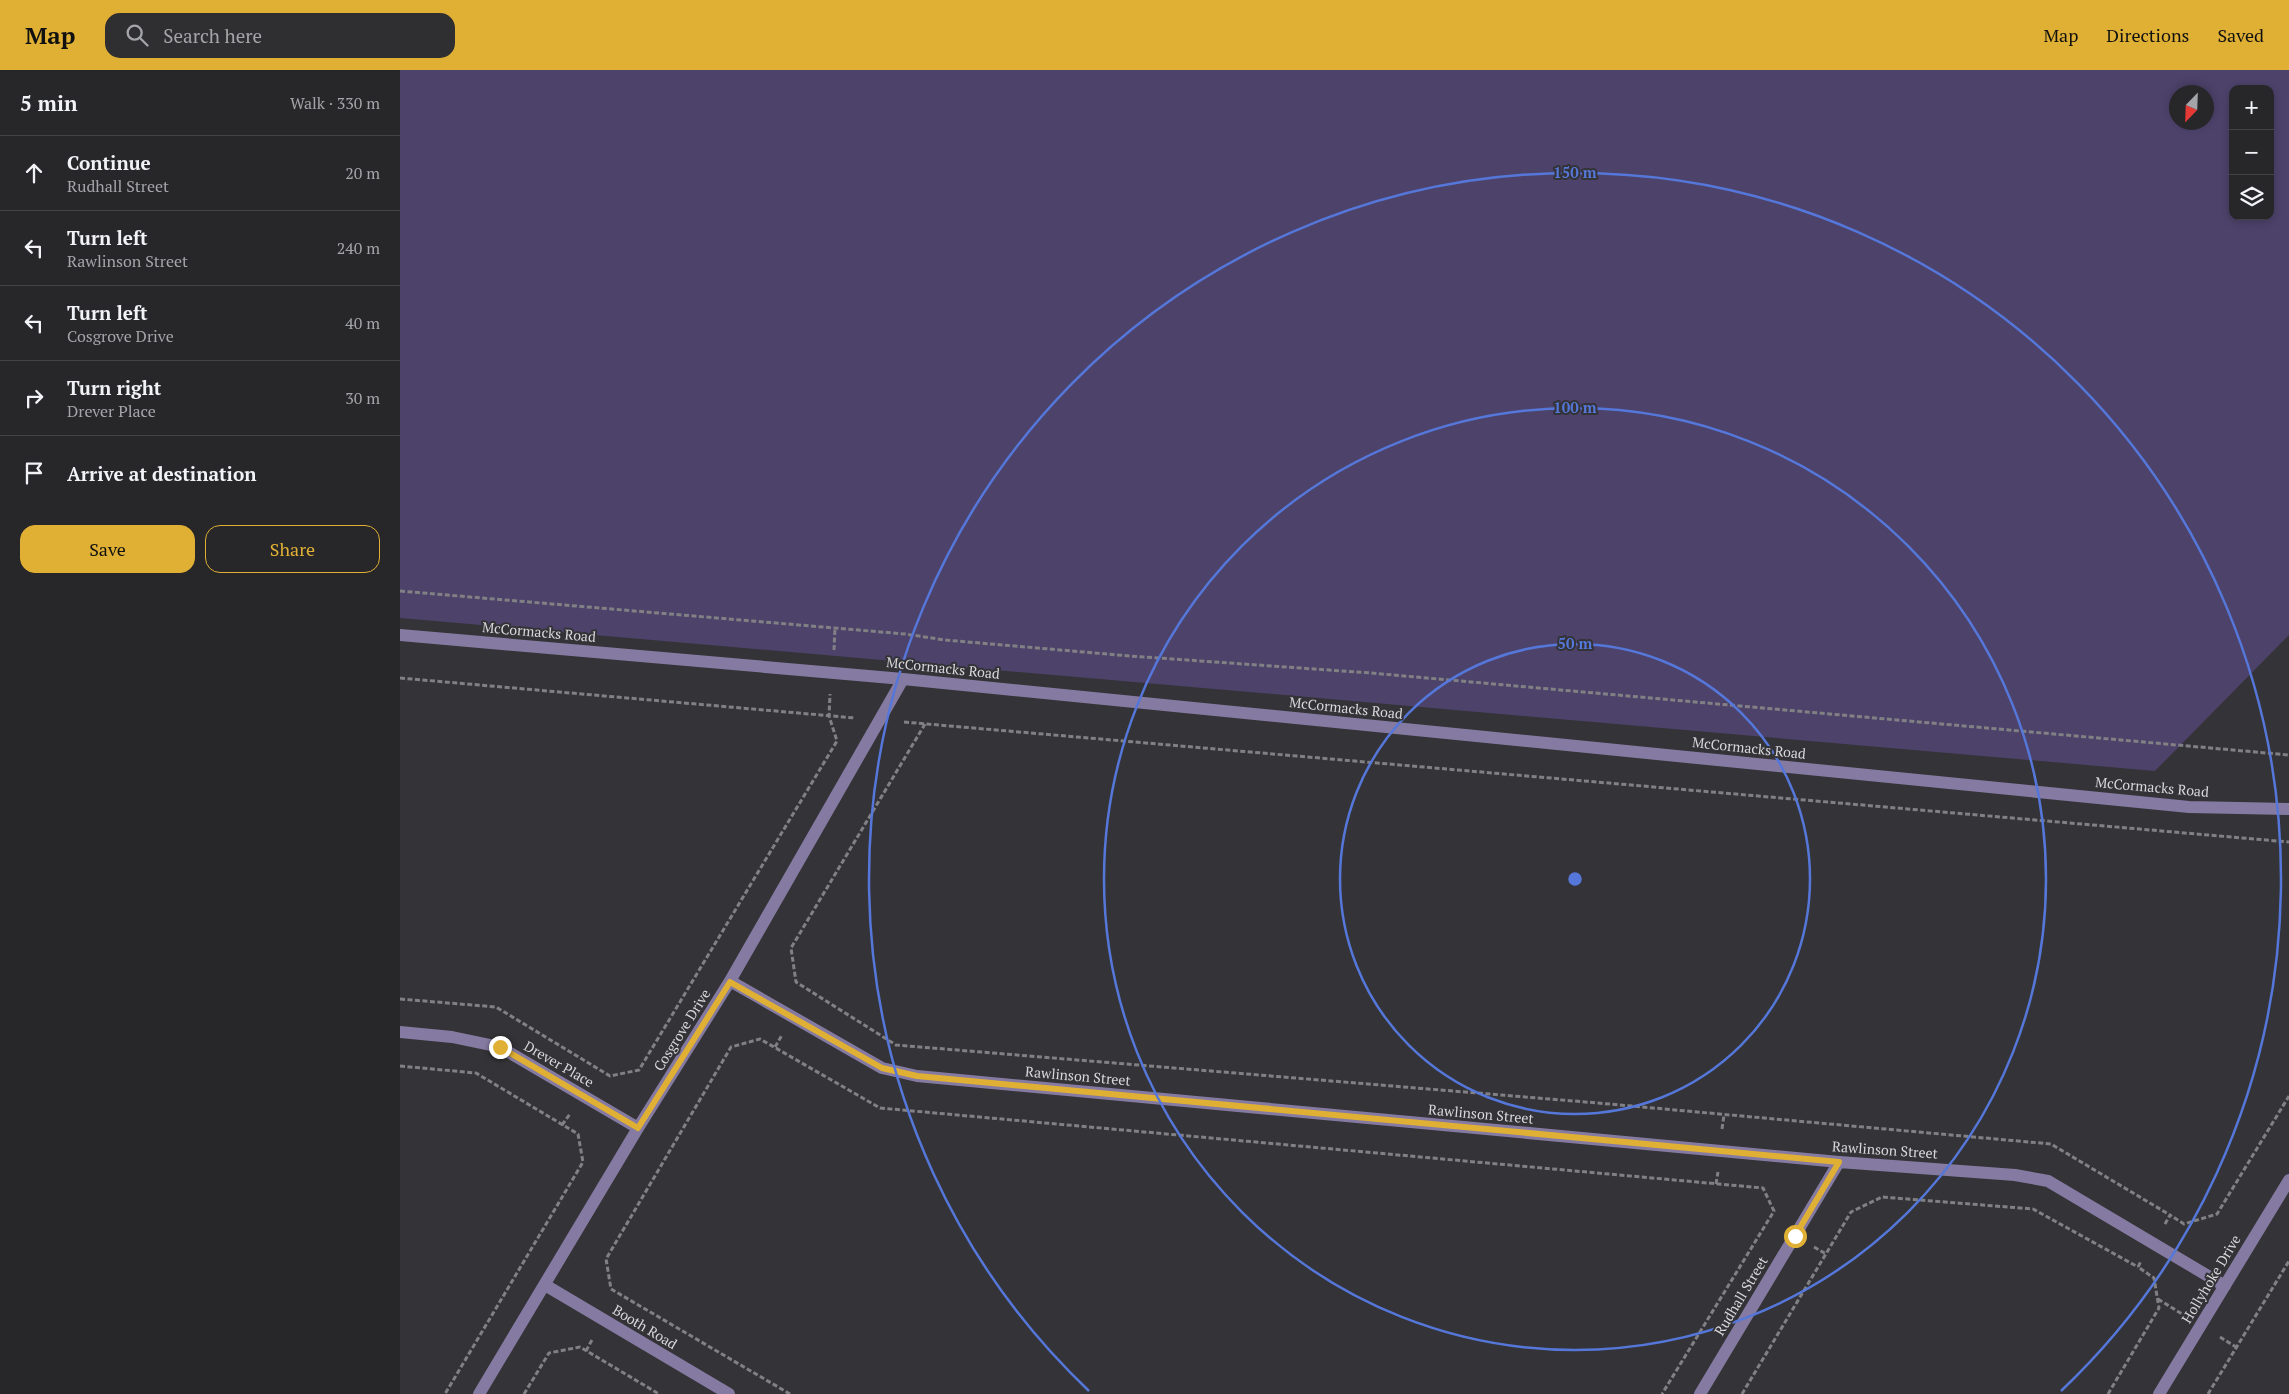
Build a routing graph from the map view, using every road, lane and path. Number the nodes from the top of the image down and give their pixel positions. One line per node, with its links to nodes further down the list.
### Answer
1 (400, 591): 8 (path)
2 (400, 635): 4 (street, McCormacks Road)
3 (400, 678): 5 (path)
4 (903, 679): 6 (street, Cosgrove Drive); 9 (street, McCormacks Road)
5 (829, 716): 6 (path); 12 (path)
6 (879, 720): 7 (path); 11 (street, Cosgrove Drive)
7 (925, 724): 10 (path); 18 (path)
8 (2289, 755)
9 (2289, 809)
10 (2289, 842)
11 (730, 982): 15 (street, Cosgrove Drive); 16 (street, Rawlinson Street)
12 (400, 999)
13 (400, 1032): 15 (street, Drever Place)
14 (400, 1066): 23 (path)
15 (638, 1128): 21 (street, Cosgrove Drive)
16 (1839, 1162): 22 (street, Rawlinson Street); 30 (street, Rudhall Street)
17 (2289, 1180): 22 (street, Hollyhoke Drive)
18 (2170, 1215)
19 (2289, 1261): 33 (path)
20 (2138, 1267): 31 (path)
21 (545, 1285): 24 (street, Cosgrove Drive); 27 (street, Booth Road)
22 (2225, 1286): 32 (street, Hollyhoke Drive)
23 (445, 1394)
24 (479, 1394)
25 (524, 1394): 26 (path)
26 (659, 1394)
27 (729, 1394)
28 (790, 1394): 29 (path)
29 (1662, 1394)
30 (1700, 1394)
31 (1742, 1394)
32 (2159, 1394)
33 (2208, 1394)

